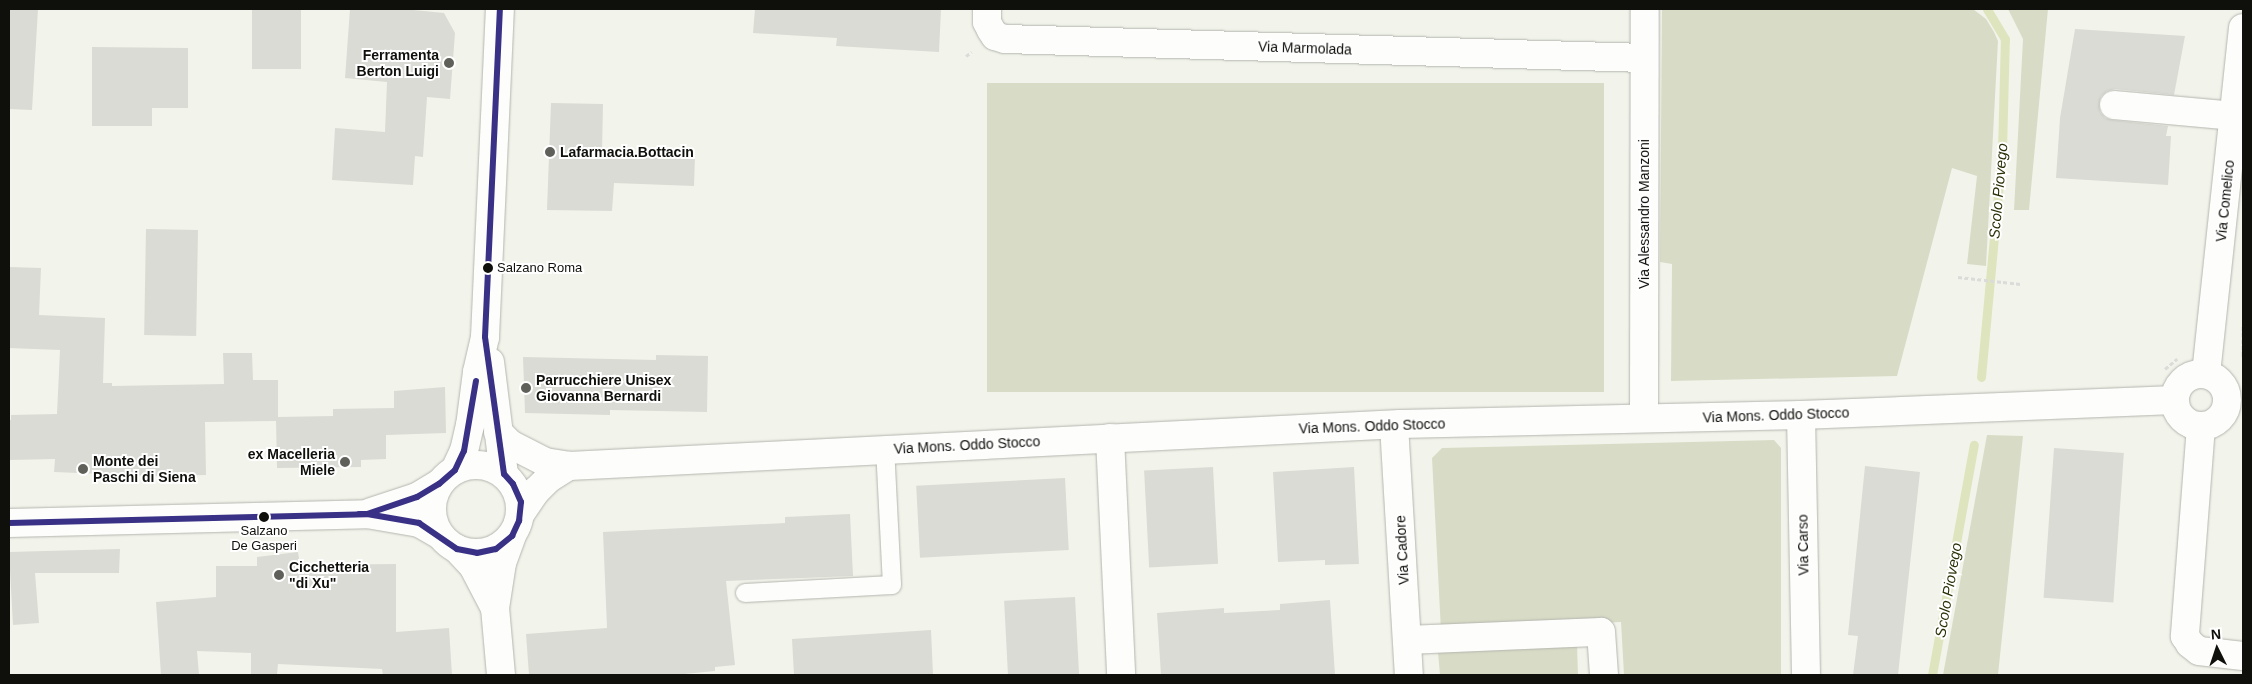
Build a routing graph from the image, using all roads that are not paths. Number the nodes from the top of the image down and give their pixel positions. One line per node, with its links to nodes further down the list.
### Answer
1 (500, 9): 8 (street)
2 (988, 9): 5 (street, Via Marmolada)
3 (1645, 9): 5 (street, Via Alessandro Manzoni)
4 (2243, 28): 7 (street, Via Comelico)
5 (1644, 58): 13 (street, Via Alessandro Manzoni)
6 (2114, 105): 7 (street)
7 (2238, 108): 9 (street, Via Comelico)
8 (485, 337): 16 (street); 21 (street)
9 (2206, 374): 10 (street); 11 (street)
10 (2175, 400): 12 (street, Via Mons. Oddo Stocco); 15 (street)
11 (2235, 400): 15 (street)
12 (1801, 415): 13 (street, Via Mons. Oddo Stocco); 34 (street, Via Carso)
13 (1644, 418): 14 (street, Via Mons. Oddo Stocco)
14 (1394, 425): 17 (street, Via Mons. Oddo Stocco); 28 (street, Via Cadore)
15 (2201, 426): 29 (street)
16 (498, 432): 19 (street); 20 (street)
17 (1110, 438): 18 (street, Via Mons. Oddo Stocco); 31 (street)
18 (884, 449): 19 (street, Via Mons. Oddo Stocco); 26 (lane)
19 (557, 464): 20 (street); 24 (street, Via Mons. Oddo Stocco)
20 (506, 475): 21 (street); 24 (street)
21 (447, 477): 22 (street); 25 (street)
22 (367, 514): 23 (street); 25 (street)
23 (9, 523)
24 (516, 524): 25 (street); 27 (street)
25 (449, 542): 27 (street)
26 (745, 593)
27 (495, 608): 30 (street)
28 (1407, 640): 32 (street, Via Cadore); 33 (street)
29 (2243, 656)
30 (500, 675)
31 (1121, 675)
32 (1409, 675)
33 (1604, 675)
34 (1806, 675)

